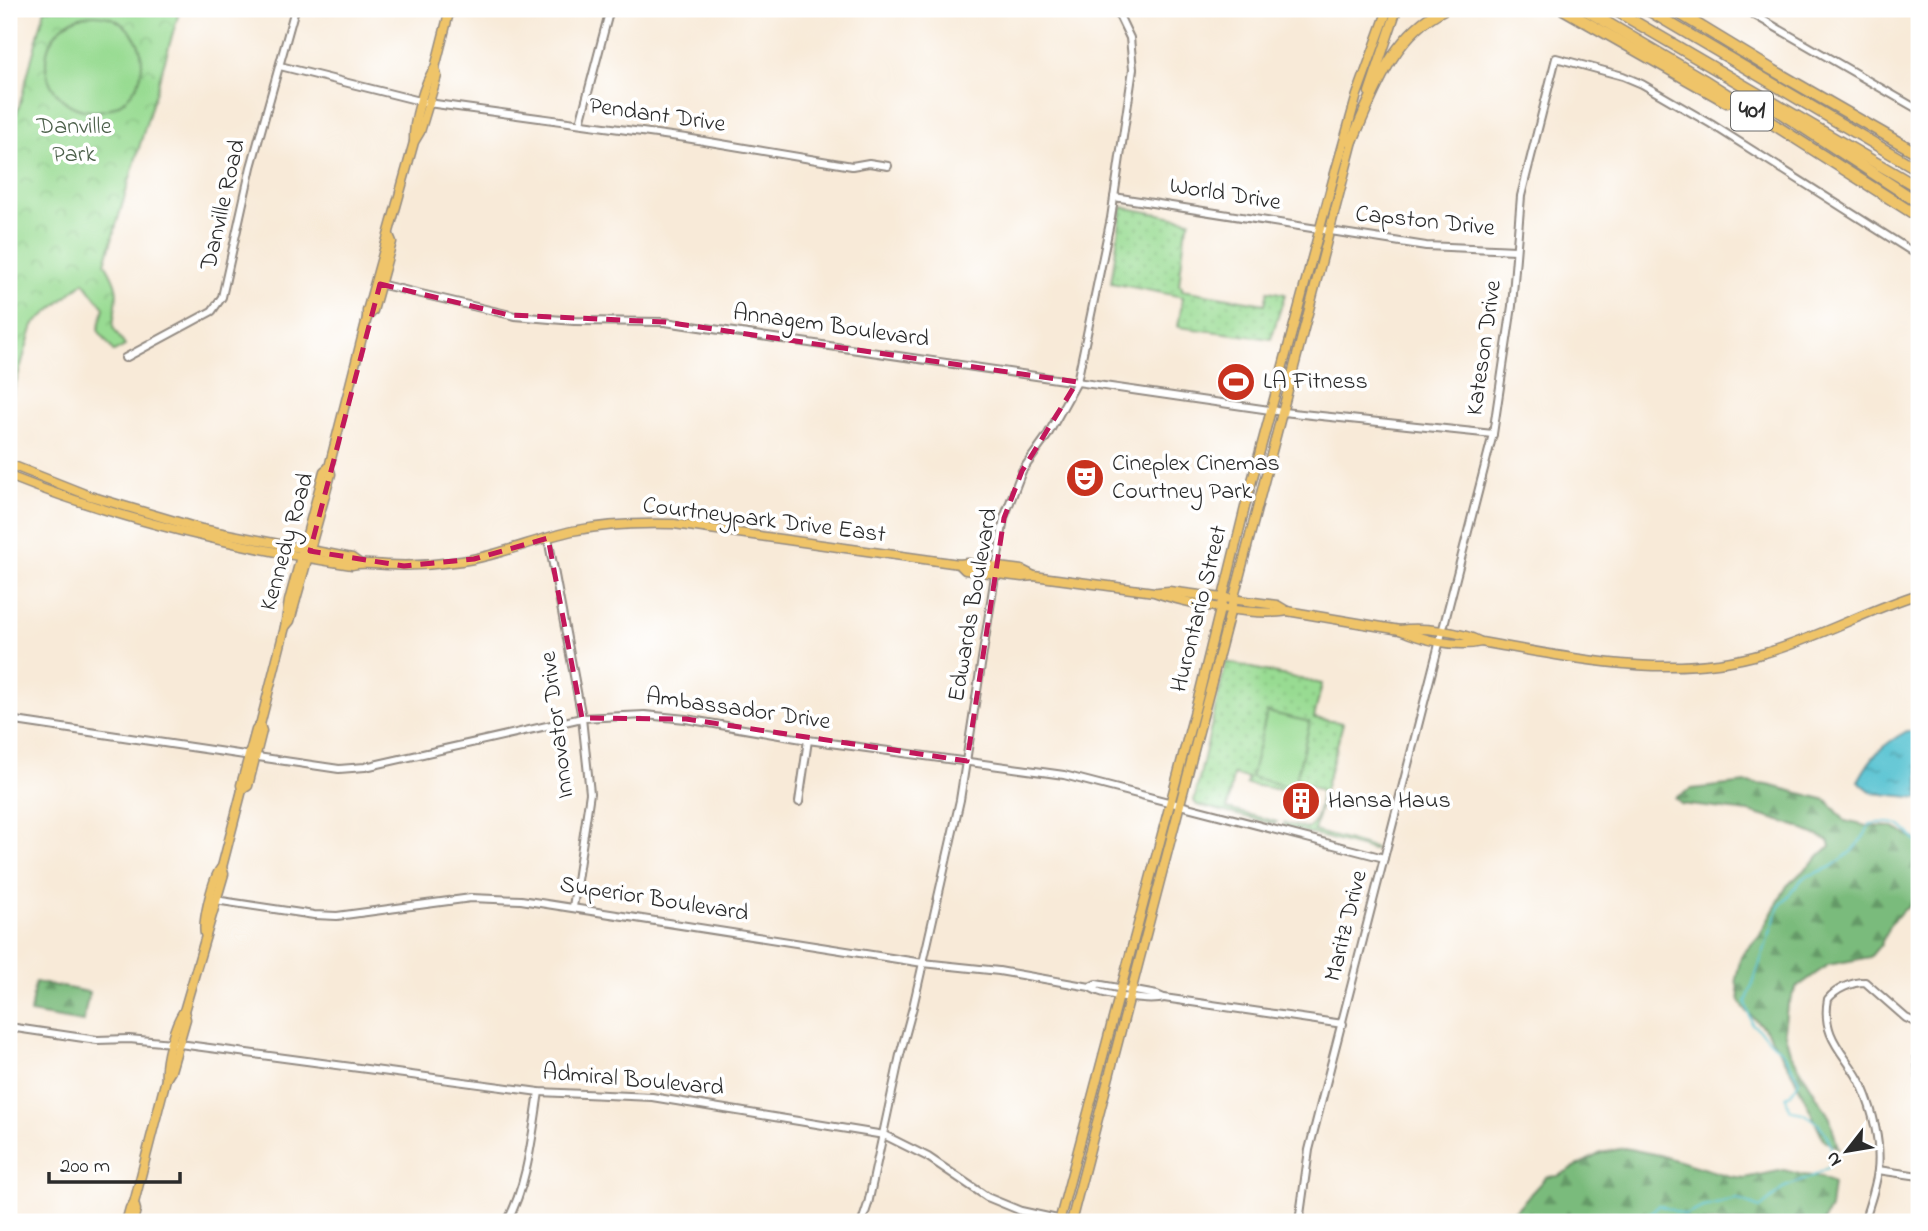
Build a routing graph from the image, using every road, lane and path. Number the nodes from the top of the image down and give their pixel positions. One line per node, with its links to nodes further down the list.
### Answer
1 (295, 9): 18 (street, Danville Road)
2 (450, 9): 20 (main road, Kennedy Road)
3 (610, 9): 22 (street)
4 (1116, 9): 29 (street, Edwards Boulevard)
5 (1388, 9): 32 (main road, Hurontario Street)
6 (1398, 9): 24 (main road, Hurontario Street)
7 (1444, 9): 24 (highway)
8 (1556, 9): 16 (highway)
9 (1563, 9): 16 (highway)
10 (1584, 9): 23 (highway, 401)
11 (1613, 9): 19 (highway, 401)
12 (1646, 9): 27 (highway, 401)
13 (1672, 9): 17 (highway, 401)
14 (1681, 9): 17 (highway)
15 (1744, 9): 21 (street)
16 (1589, 24): 23 (highway)
17 (1724, 39): 25 (highway, 401)
18 (280, 66): 20 (street, Pendant Drive); 36 (street, Danville Road)
19 (1751, 89): 28 (highway, 401); 30 (highway)
20 (425, 102): 22 (street, Pendant Drive); 35 (main road, Kennedy Road)
21 (1919, 110)
22 (580, 123): 26 (street, Pendant Drive)
23 (1782, 131): 31 (highway, 401)
24 (1352, 141): 32 (main road, Hurontario Street)
25 (1919, 154)
26 (888, 166)
27 (1919, 170)
28 (1919, 188)
29 (1114, 197): 32 (street, World Drive); 37 (street, Edwards Boulevard)
30 (1919, 203)
31 (1919, 217)
32 (1325, 230): 33 (street, Capston Drive); 38 (main road, Hurontario Street); 39 (main road, Hurontario Street)
33 (1517, 250): 34 (street, Kateson Drive); 40 (street, Kateson Drive)
34 (1919, 256)
35 (377, 284): 37 (street, Annagem Boulevard); 44 (main road, Kennedy Road)
36 (125, 358)
37 (1077, 382): 38 (street, Annagem Boulevard); 45 (street, Edwards Boulevard)
38 (1271, 410): 39 (street, Annagem Boulevard); 47 (main road, Hurontario Street)
39 (1283, 412): 40 (street, Annagem Boulevard); 48 (main road, Hurontario Street)
40 (1493, 434): 49 (street, Kateson Drive)
41 (9, 464): 44 (main road, Courtneypark Drive East)
42 (9, 476): 44 (main road, Courtneypark Drive East)
43 (548, 538): 44 (main road, Courtneypark Drive East); 45 (main road, Courtneypark Drive East); 50 (street, Innovator Drive)
44 (305, 554): 53 (main road, Kennedy Road)
45 (998, 571): 47 (main road, Courtneypark Drive East); 54 (street, Edwards Boulevard)
46 (1919, 594): 49 (main road, Courtneypark Drive East)
47 (1222, 602): 48 (main road, Courtneypark Drive East); 56 (main road, Hurontario Street)
48 (1234, 604): 49 (main road, Courtneypark Drive East); 57 (main road, Hurontario Street)
49 (1441, 636): 58 (street, Maritz Drive)
50 (582, 718): 52 (street, Ambassador Drive); 53 (street, Ambassador Drive); 60 (street, Innovator Drive)
51 (9, 720): 53 (street, Ambassador Drive)
52 (808, 740): 54 (street, Ambassador Drive); 55 (street)
53 (252, 756): 59 (main road, Kennedy Road)
54 (968, 761): 56 (street, Ambassador Drive); 61 (street, Edwards Boulevard)
55 (799, 802)
56 (1169, 803): 57 (street, Ambassador Drive); 62 (main road, Hurontario Street)
57 (1180, 806): 58 (street, Ambassador Drive); 63 (main road, Hurontario Street)
58 (1384, 858): 64 (street, Maritz Drive)
59 (214, 900): 60 (street, Superior Boulevard); 68 (main road, Kennedy Road)
60 (573, 907): 61 (street, Superior Boulevard)
61 (923, 962): 62 (street, Superior Boulevard); 71 (street, Edwards Boulevard)
62 (1119, 992): 63 (street, Superior Boulevard); 75 (main road, Hurontario Street)
63 (1132, 994): 64 (street, Superior Boulevard); 80 (main road, Hurontario Street)
64 (1343, 1024): 81 (street, Maritz Drive)
65 (1919, 1024): 72 (street)
66 (9, 1027): 68 (street, Admiral Boulevard)
67 (1919, 1039): 69 (street)
68 (176, 1043): 70 (street, Admiral Boulevard); 74 (main road, Kennedy Road)
69 (1919, 1076)
70 (539, 1092): 71 (street, Admiral Boulevard); 78 (street)
71 (884, 1135): 75 (street, Admiral Boulevard); 79 (street, Edwards Boulevard)
72 (1878, 1170): 73 (street); 82 (street)
73 (1919, 1176)
74 (134, 1203): 76 (main road, Kennedy Road); 77 (main road, Kennedy Road)
75 (1060, 1221): 80 (street, Admiral Boulevard)
76 (126, 1222)
77 (133, 1222)
78 (507, 1222)
79 (862, 1222)
80 (1071, 1222)
81 (1299, 1222)
82 (1864, 1222)

